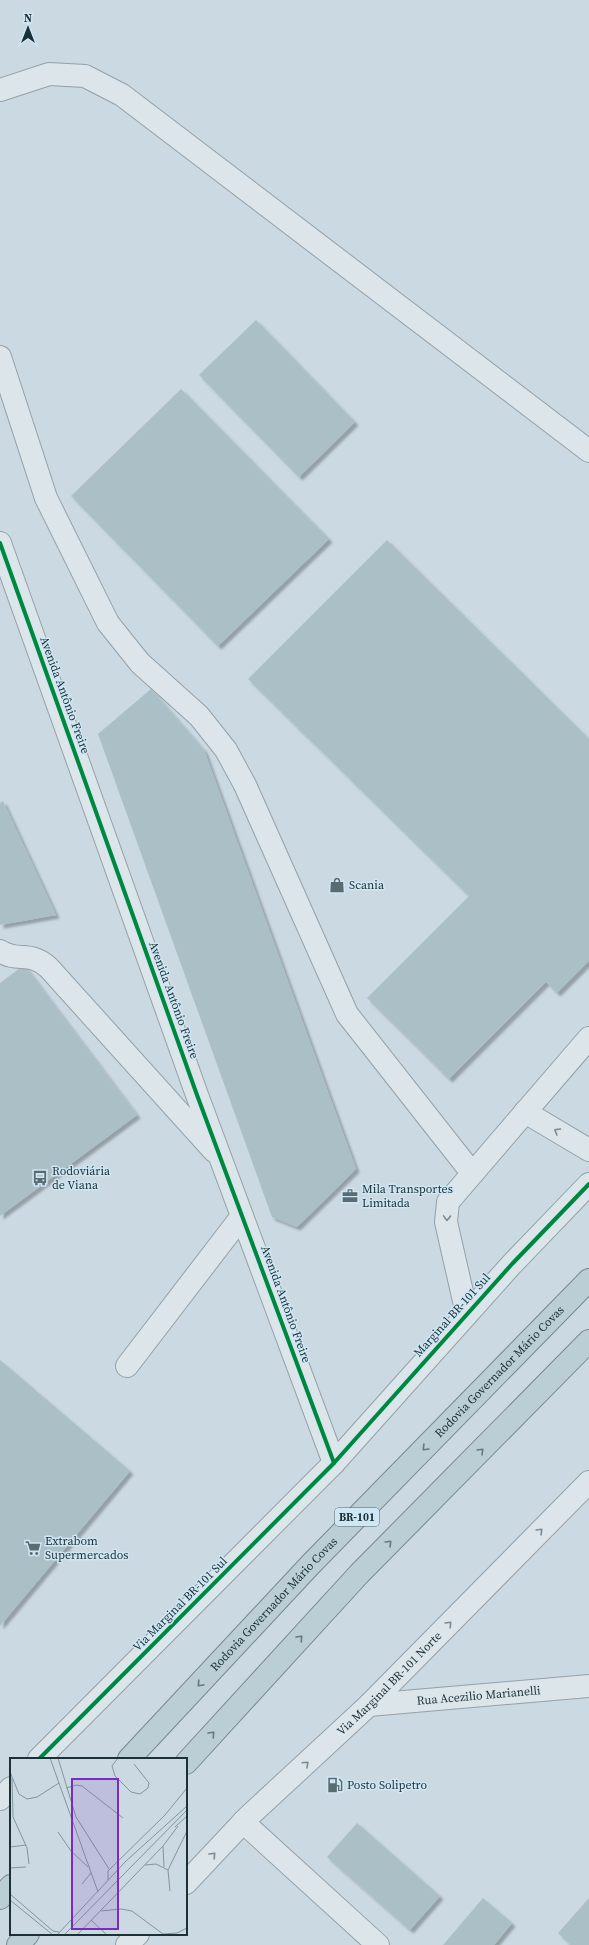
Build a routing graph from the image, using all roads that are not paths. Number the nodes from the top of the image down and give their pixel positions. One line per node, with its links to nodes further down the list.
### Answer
1 (0, 90): 3 (street)
2 (0, 357): 10 (street)
3 (589, 452)
4 (0, 543): 9 (street, Avenida Antônio Freire)
5 (0, 951): 9 (street)
6 (589, 1038): 7 (street)
7 (525, 1112): 8 (street, one-way to 7); 10 (street)
8 (589, 1150)
9 (223, 1161): 12 (street, Avenida Antônio Freire)
10 (472, 1174): 14 (street, one-way to 14)
11 (589, 1184): 14 (street, Marginal BR-101 Sul)
12 (242, 1216): 16 (street); 17 (street, Avenida Antônio Freire)
13 (589, 1280): 22 (highway, Rodovia Governador Mário Covas / BR-101, one-way to 22)
14 (467, 1314): 17 (street, Marginal BR-101 Sul)
15 (589, 1341): 23 (highway, one-way to 15)
16 (127, 1366)
17 (334, 1463): 21 (street, Via Marginal BR-101 Sul)
18 (589, 1482): 20 (street, Via Marginal BR-101 Norte, one-way to 18)
19 (589, 1686): 20 (street, Rua Acezilio Marianelli)
20 (369, 1705): 26 (street, Via Marginal BR-101 Norte, one-way to 20)
21 (41, 1758)
22 (130, 1758)
23 (187, 1762)
24 (10, 1789): 25 (street)
25 (0, 1799)
26 (243, 1822): 27 (street, Via Marginal BR-101 Norte, one-way to 26); 32 (street)
27 (187, 1882)
28 (10, 1887): 29 (highway)
29 (0, 1898)
30 (27, 1935): 31 (highway)
31 (18, 1945)
32 (378, 1945)

